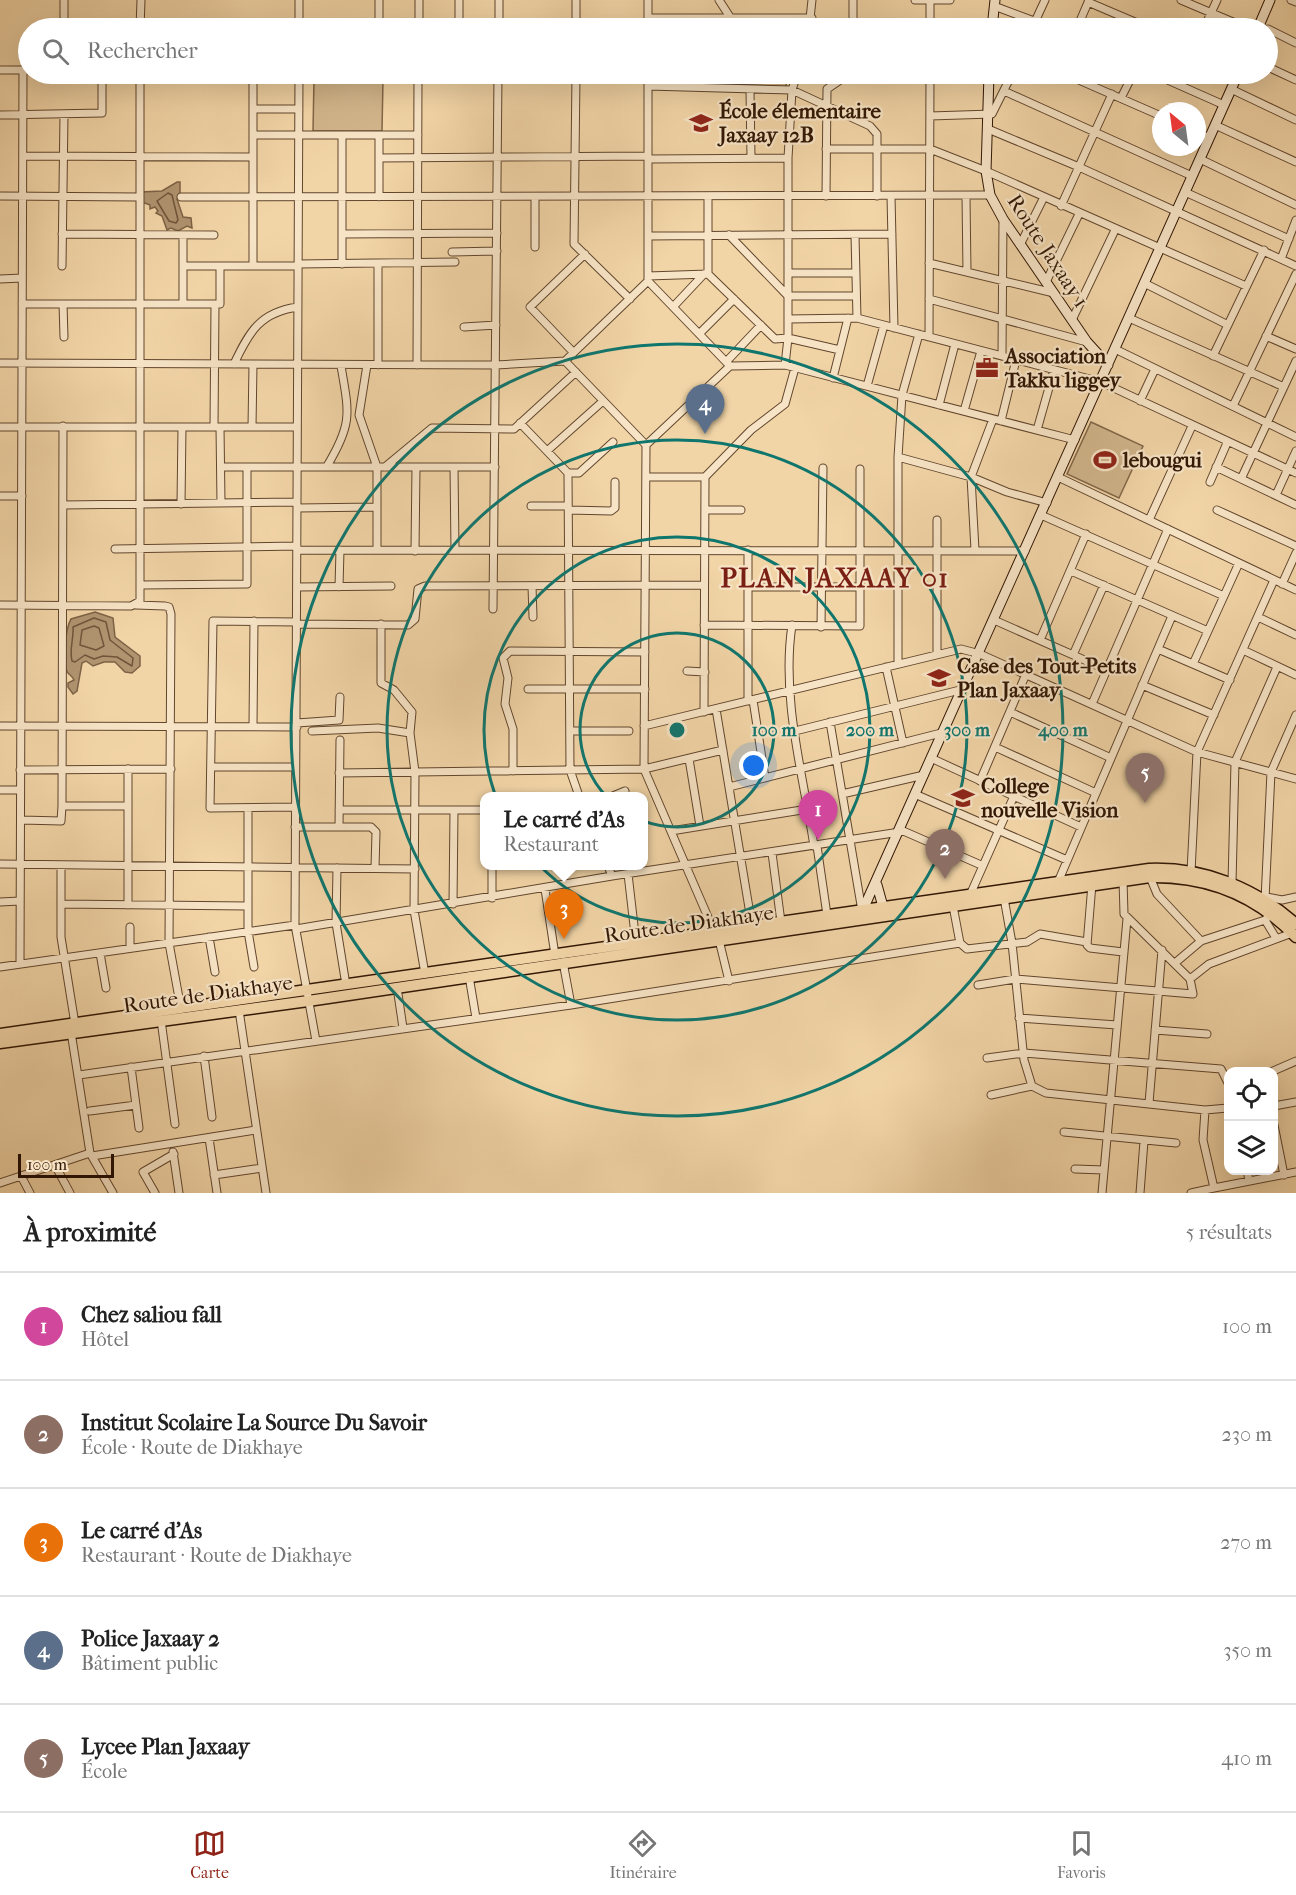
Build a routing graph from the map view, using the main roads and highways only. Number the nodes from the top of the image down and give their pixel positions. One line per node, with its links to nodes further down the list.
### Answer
1 (885, 912): 2 (main road, Route de Diakhaye); 3 (main road, Route de Diakhaye); 3 (main road, Route de Diakhaye)
2 (861, 915): 4 (main road, Route de Diakhaye); 4 (main road, Route de Diakhaye)
3 (1295, 932)
4 (716, 936): 5 (main road, Route de Diakhaye); 5 (main road, Route de Diakhaye)
5 (559, 959): 6 (main road, Route de Diakhaye); 6 (main road, Route de Diakhaye)
6 (308, 996): 7 (main road, Route de Diakhaye); 7 (main road, Route de Diakhaye)
7 (73, 1028): 8 (main road, Route de Diakhaye); 9 (main road, Route de Diakhaye)
8 (0, 1034)
9 (0, 1043)

